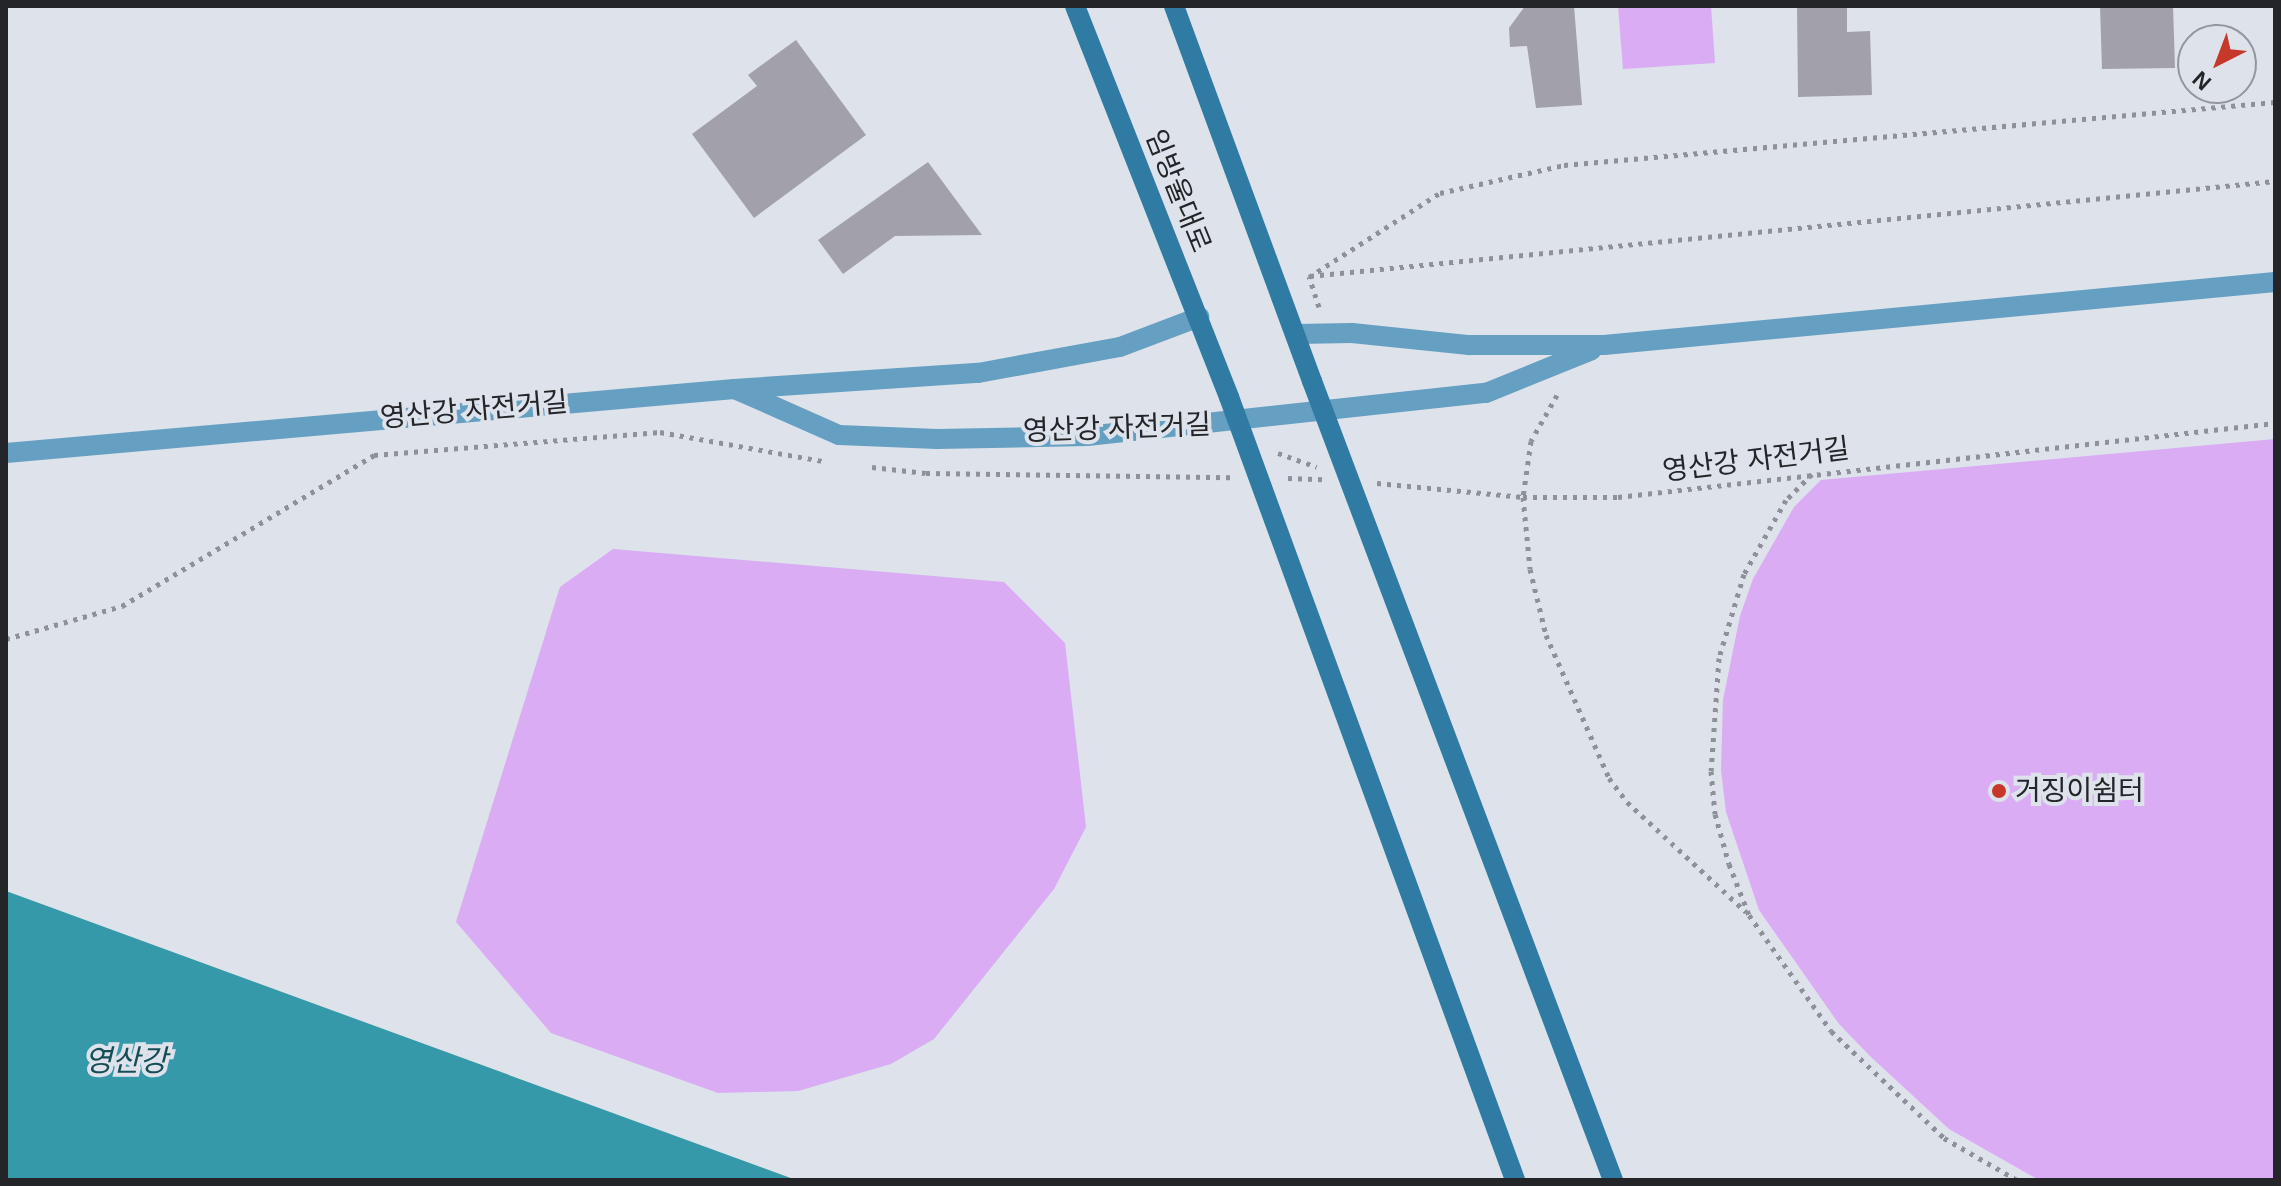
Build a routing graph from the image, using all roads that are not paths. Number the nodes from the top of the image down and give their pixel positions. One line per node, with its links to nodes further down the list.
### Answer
1 (1075, 6): 4 (main road, 임방울대로)
2 (1174, 6): 5 (main road)
3 (2275, 282): 6 (street)
4 (1199, 317): 7 (street); 9 (main road, 임방울대로, bridge)
5 (1296, 334): 6 (street); 10 (main road, bridge)
6 (1604, 345): 7 (street)
7 (734, 389): 8 (street)
8 (6, 453)
9 (1515, 1180)
10 (1613, 1180)

